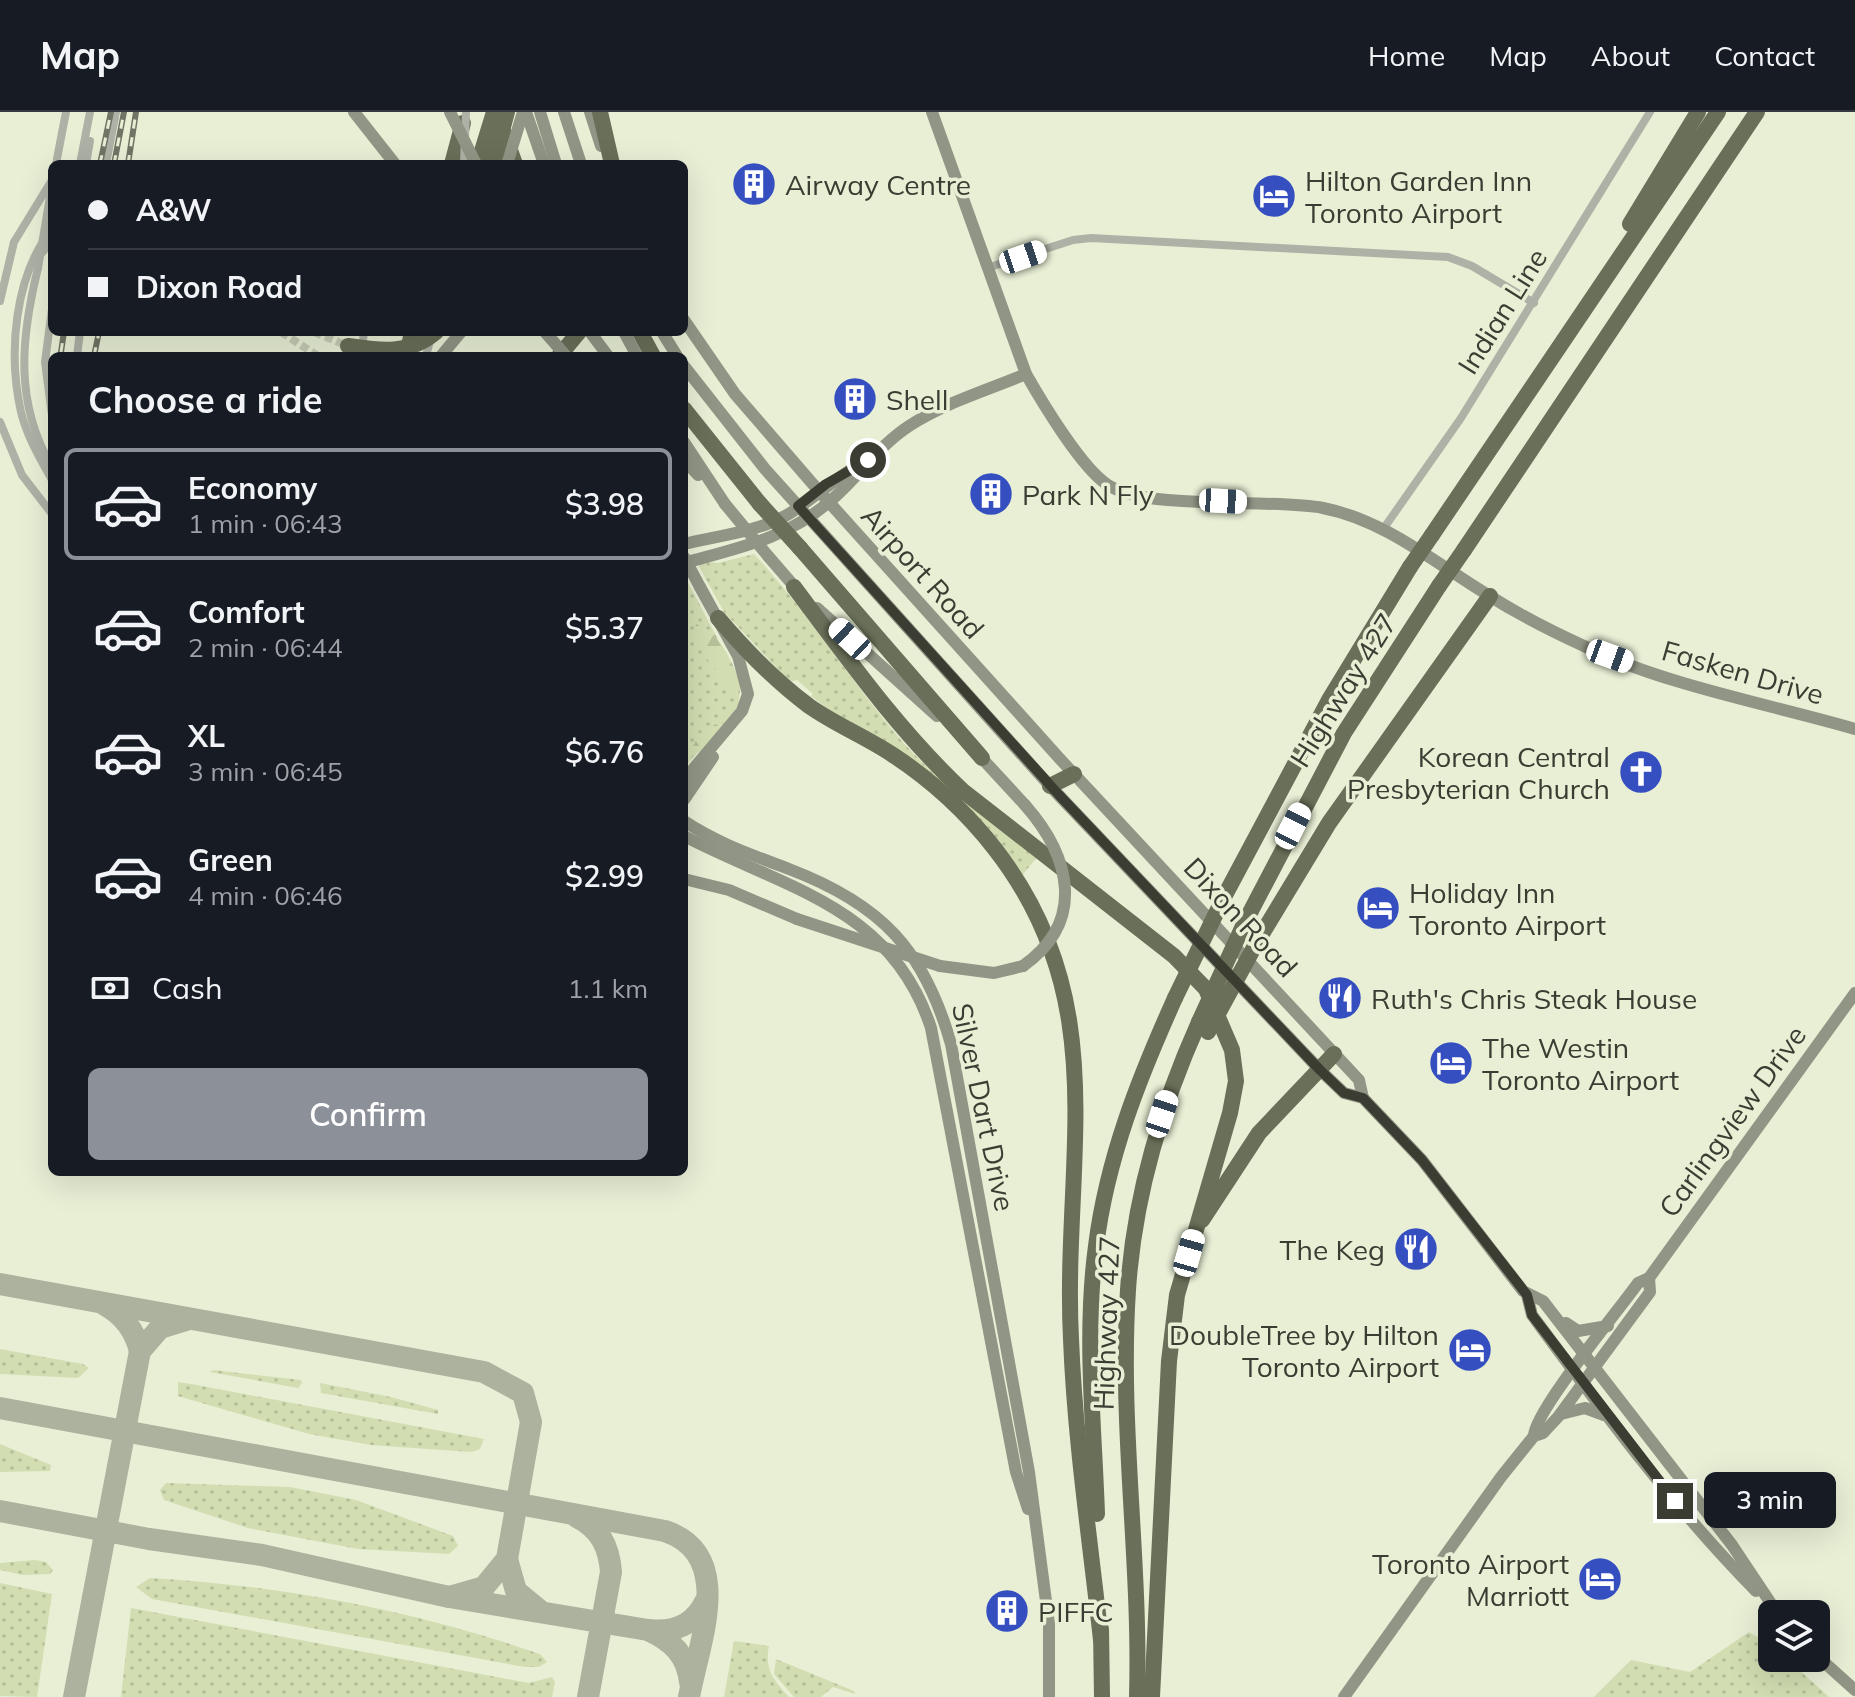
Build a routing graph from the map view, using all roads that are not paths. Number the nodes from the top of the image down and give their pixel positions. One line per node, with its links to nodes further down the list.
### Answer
1 (66, 112): 19 (street)
2 (89, 112): 20 (street); 21 (street)
3 (116, 112): 22 (street)
4 (354, 112): 23 (street)
5 (450, 112): 26 (street, bridge)
6 (466, 112): 24 (highway); 25 (street, bridge)
7 (495, 112): 27 (highway); 30 (highway)
8 (507, 112): 28 (highway, bridge)
9 (525, 112): 29 (street, bridge); 31 (street)
10 (540, 112): 32 (street)
11 (564, 112): 33 (street)
12 (590, 112): 34 (street)
13 (600, 112): 35 (highway)
14 (932, 112): 40 (street, Fasken Drive)
15 (1650, 112): 42 (street, Indian Line)
16 (1698, 112): 43 (highway)
17 (1718, 112): 43 (highway, Highway 427)
18 (1757, 112): 93 (highway, Highway 427, bridge)
19 (57, 160)
20 (79, 160)
21 (86, 160)
22 (107, 160)
23 (392, 160)
24 (453, 160)
25 (464, 160)
26 (475, 160)
27 (478, 160)
28 (494, 160)
29 (508, 160)
30 (513, 160)
31 (543, 160)
32 (555, 160)
33 (580, 160)
34 (608, 160)
35 (609, 160)
36 (48, 189): 41 (street)
37 (48, 207): 64 (street, bridge)
38 (48, 234): 67 (street, bridge)
39 (48, 246): 68 (street)
40 (987, 268): 42 (street); 59 (street, Fasken Drive)
41 (0, 301)
42 (1534, 303): 75 (street, Indian Line)
43 (1578, 317): 112 (highway, Highway 427, bridge)
44 (688, 326): 69 (street, Airport Road)
45 (48, 336): 60 (street)
46 (429, 336): 52 (highway, bridge)
47 (458, 336): 53 (street)
48 (548, 336): 55 (street, bridge)
49 (566, 336): 54 (street)
50 (576, 336): 56 (highway)
51 (593, 336): 57 (street)
52 (354, 352)
53 (444, 352)
54 (552, 352)
55 (562, 352)
56 (562, 352)
57 (605, 352)
58 (688, 371): 72 (street, Airport Road)
59 (1026, 374): 65 (street); 75 (street, Fasken Drive)
60 (48, 385)
61 (688, 414): 84 (highway, bridge)
62 (0, 422): 73 (street)
63 (688, 448): 71 (street)
64 (48, 458)
65 (868, 460): 69 (street); 70 (street)
66 (688, 464): 71 (street)
67 (48, 470)
68 (48, 470)
69 (818, 490): 70 (street, Airport Road); 72 (street)
70 (829, 503): 74 (street); 85 (street, Airport Road)
71 (725, 504): 79 (street, bridge)
72 (798, 506): 74 (street, Airport Road); 76 (street)
73 (48, 509)
74 (809, 518): 77 (street); 87 (street, Airport Road)
75 (1384, 528): 80 (street, Fasken Drive)
76 (688, 543)
77 (688, 562)
78 (688, 564): 81 (street, bridge)
79 (794, 587): 84 (street); 97 (highway)
80 (1490, 596): 83 (street, Fasken Drive); 93 (highway, bridge)
81 (718, 618): 82 (street); 112 (highway)
82 (728, 729): 86 (street); 88 (street)
83 (1855, 729)
84 (982, 758): 91 (street, bridge)
85 (1074, 774): 87 (highway); 94 (street, Dixon Road)
86 (688, 775)
87 (1050, 786): 95 (street, Dixon Road)
88 (688, 795)
89 (688, 823): 98 (street, Silver Dart Drive)
90 (688, 838): 99 (street, Silver Dart Drive)
91 (688, 880)
92 (1855, 993): 100 (street, Carlingview Drive)
93 (1203, 1027): 117 (highway, Highway 427)
94 (1334, 1054): 95 (highway); 96 (street, Dixon Road)
95 (1320, 1070): 96 (street, Dixon Road); 97 (highway)
96 (1363, 1098): 101 (street, Dixon Road)
97 (1195, 1232): 118 (highway)
98 (985, 1235): 99 (street); 111 (street, Silver Dart Drive)
99 (971, 1237): 111 (street, Silver Dart Drive)
100 (1649, 1278): 103 (street, Carlingview Drive); 105 (street, Carlingview Drive)
101 (1527, 1295): 102 (street, Dixon Road); 106 (street, Dixon Road)
102 (1553, 1314): 103 (street); 104 (street, Dixon Road)
103 (1608, 1326): 104 (street, Carlingview Drive)
104 (1585, 1356): 105 (street, Dixon Road); 106 (street, Carlingview Drive)
105 (1594, 1367): 107 (street, Carlingview Drive); 109 (street, Dixon Road)
106 (1573, 1371): 107 (street, Dixon Road); 110 (street, Carlingview Drive)
107 (1582, 1383): 108 (street, Carlingview Drive); 109 (street, Dixon Road)
108 (1558, 1417): 109 (street); 110 (street, Carlingview Drive)
109 (1607, 1417)
110 (1534, 1436): 119 (street, Carlingview Drive)
111 (1037, 1541): 115 (street, Silver Dart Drive)
112 (1101, 1640): 116 (highway, Highway 427)
113 (1830, 1668): 114 (street)
114 (1855, 1690)
115 (1049, 1697)
116 (1102, 1697)
117 (1137, 1697)
118 (1152, 1697)
119 (1344, 1697)

